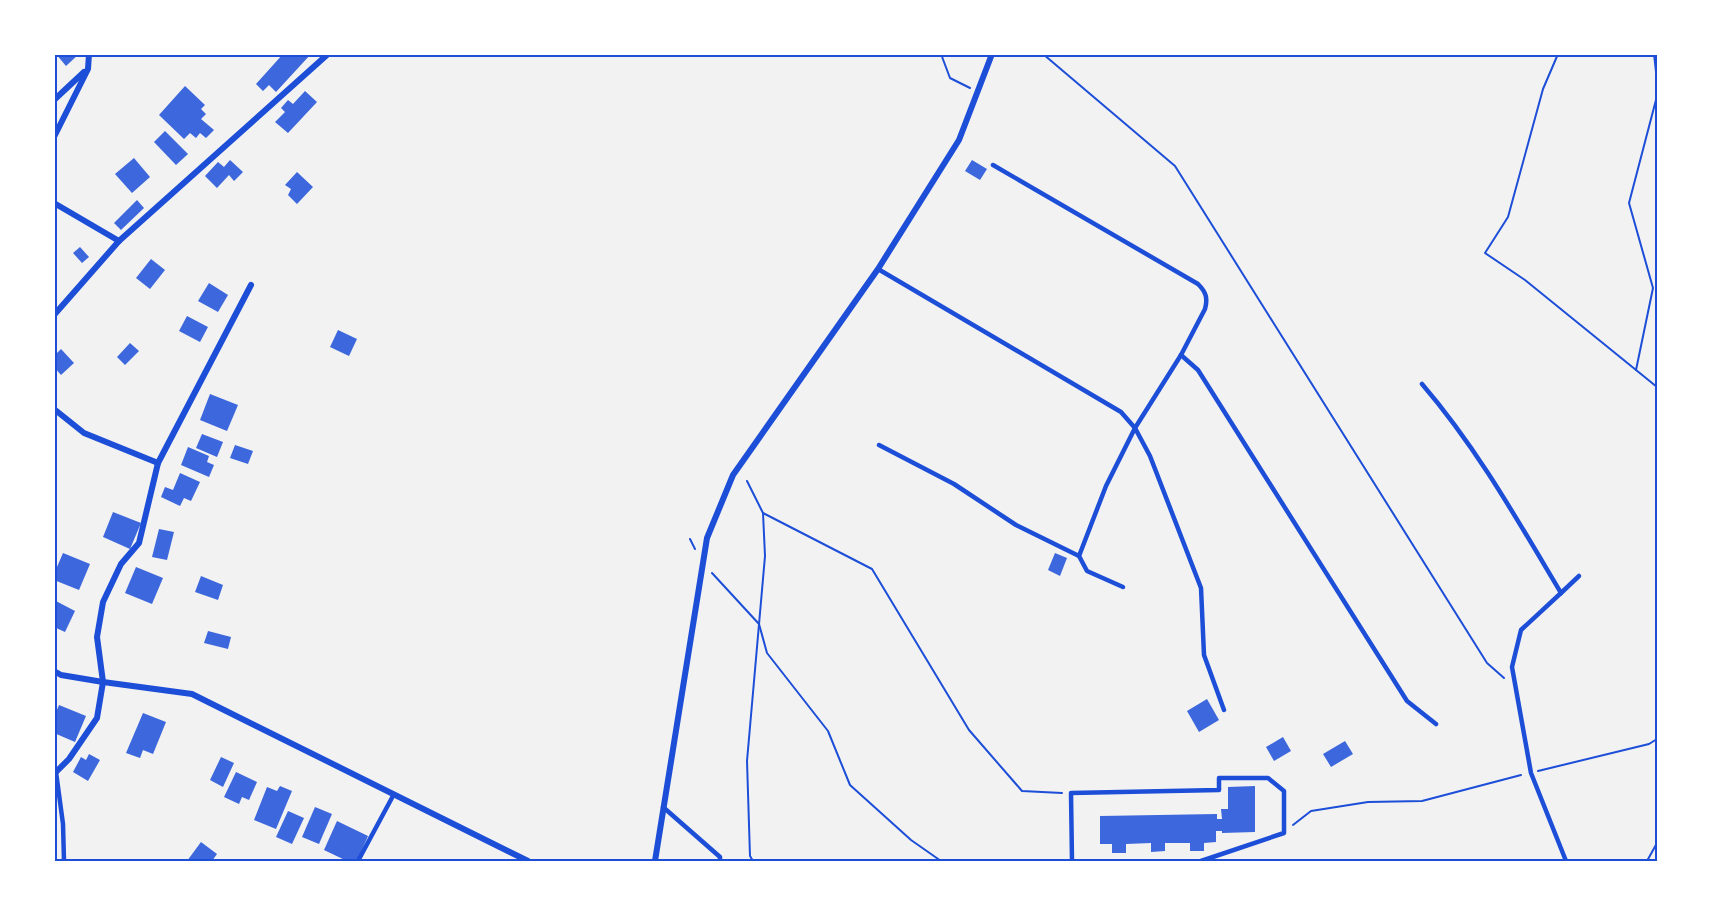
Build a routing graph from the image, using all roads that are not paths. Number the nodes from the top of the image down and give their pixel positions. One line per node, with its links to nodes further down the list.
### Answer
1 (89, 54): 4 (street)
2 (328, 54): 9 (street)
3 (992, 54): 10 (street)
4 (88, 69): 5 (street); 6 (street)
5 (54, 100)
6 (54, 137)
7 (993, 165): 13 (lane)
8 (54, 203): 9 (street)
9 (120, 242): 12 (street)
10 (878, 269): 16 (lane); 29 (street)
11 (251, 285): 18 (street)
12 (54, 315)
13 (1181, 355): 16 (lane); 26 (lane)
14 (1422, 384): 22 (lane)
15 (54, 409): 18 (street)
16 (1135, 428): 19 (lane); 25 (lane)
17 (879, 445): 19 (lane)
18 (158, 463): 24 (street)
19 (1079, 556): 21 (lane)
20 (1579, 576): 22 (lane)
21 (1123, 587)
22 (1561, 593): 37 (lane)
23 (54, 671): 24 (street)
24 (103, 682): 27 (street); 28 (street)
25 (1224, 710)
26 (1437, 724)
27 (55, 773): 30 (lane)
28 (394, 794): 31 (lane); 32 (street)
29 (663, 807): 33 (street); 34 (lane)
30 (64, 861)
31 (358, 861)
32 (528, 861)
33 (655, 861)
34 (720, 861)
35 (1072, 861): 36 (lane)
36 (1201, 861)
37 (1566, 861)

